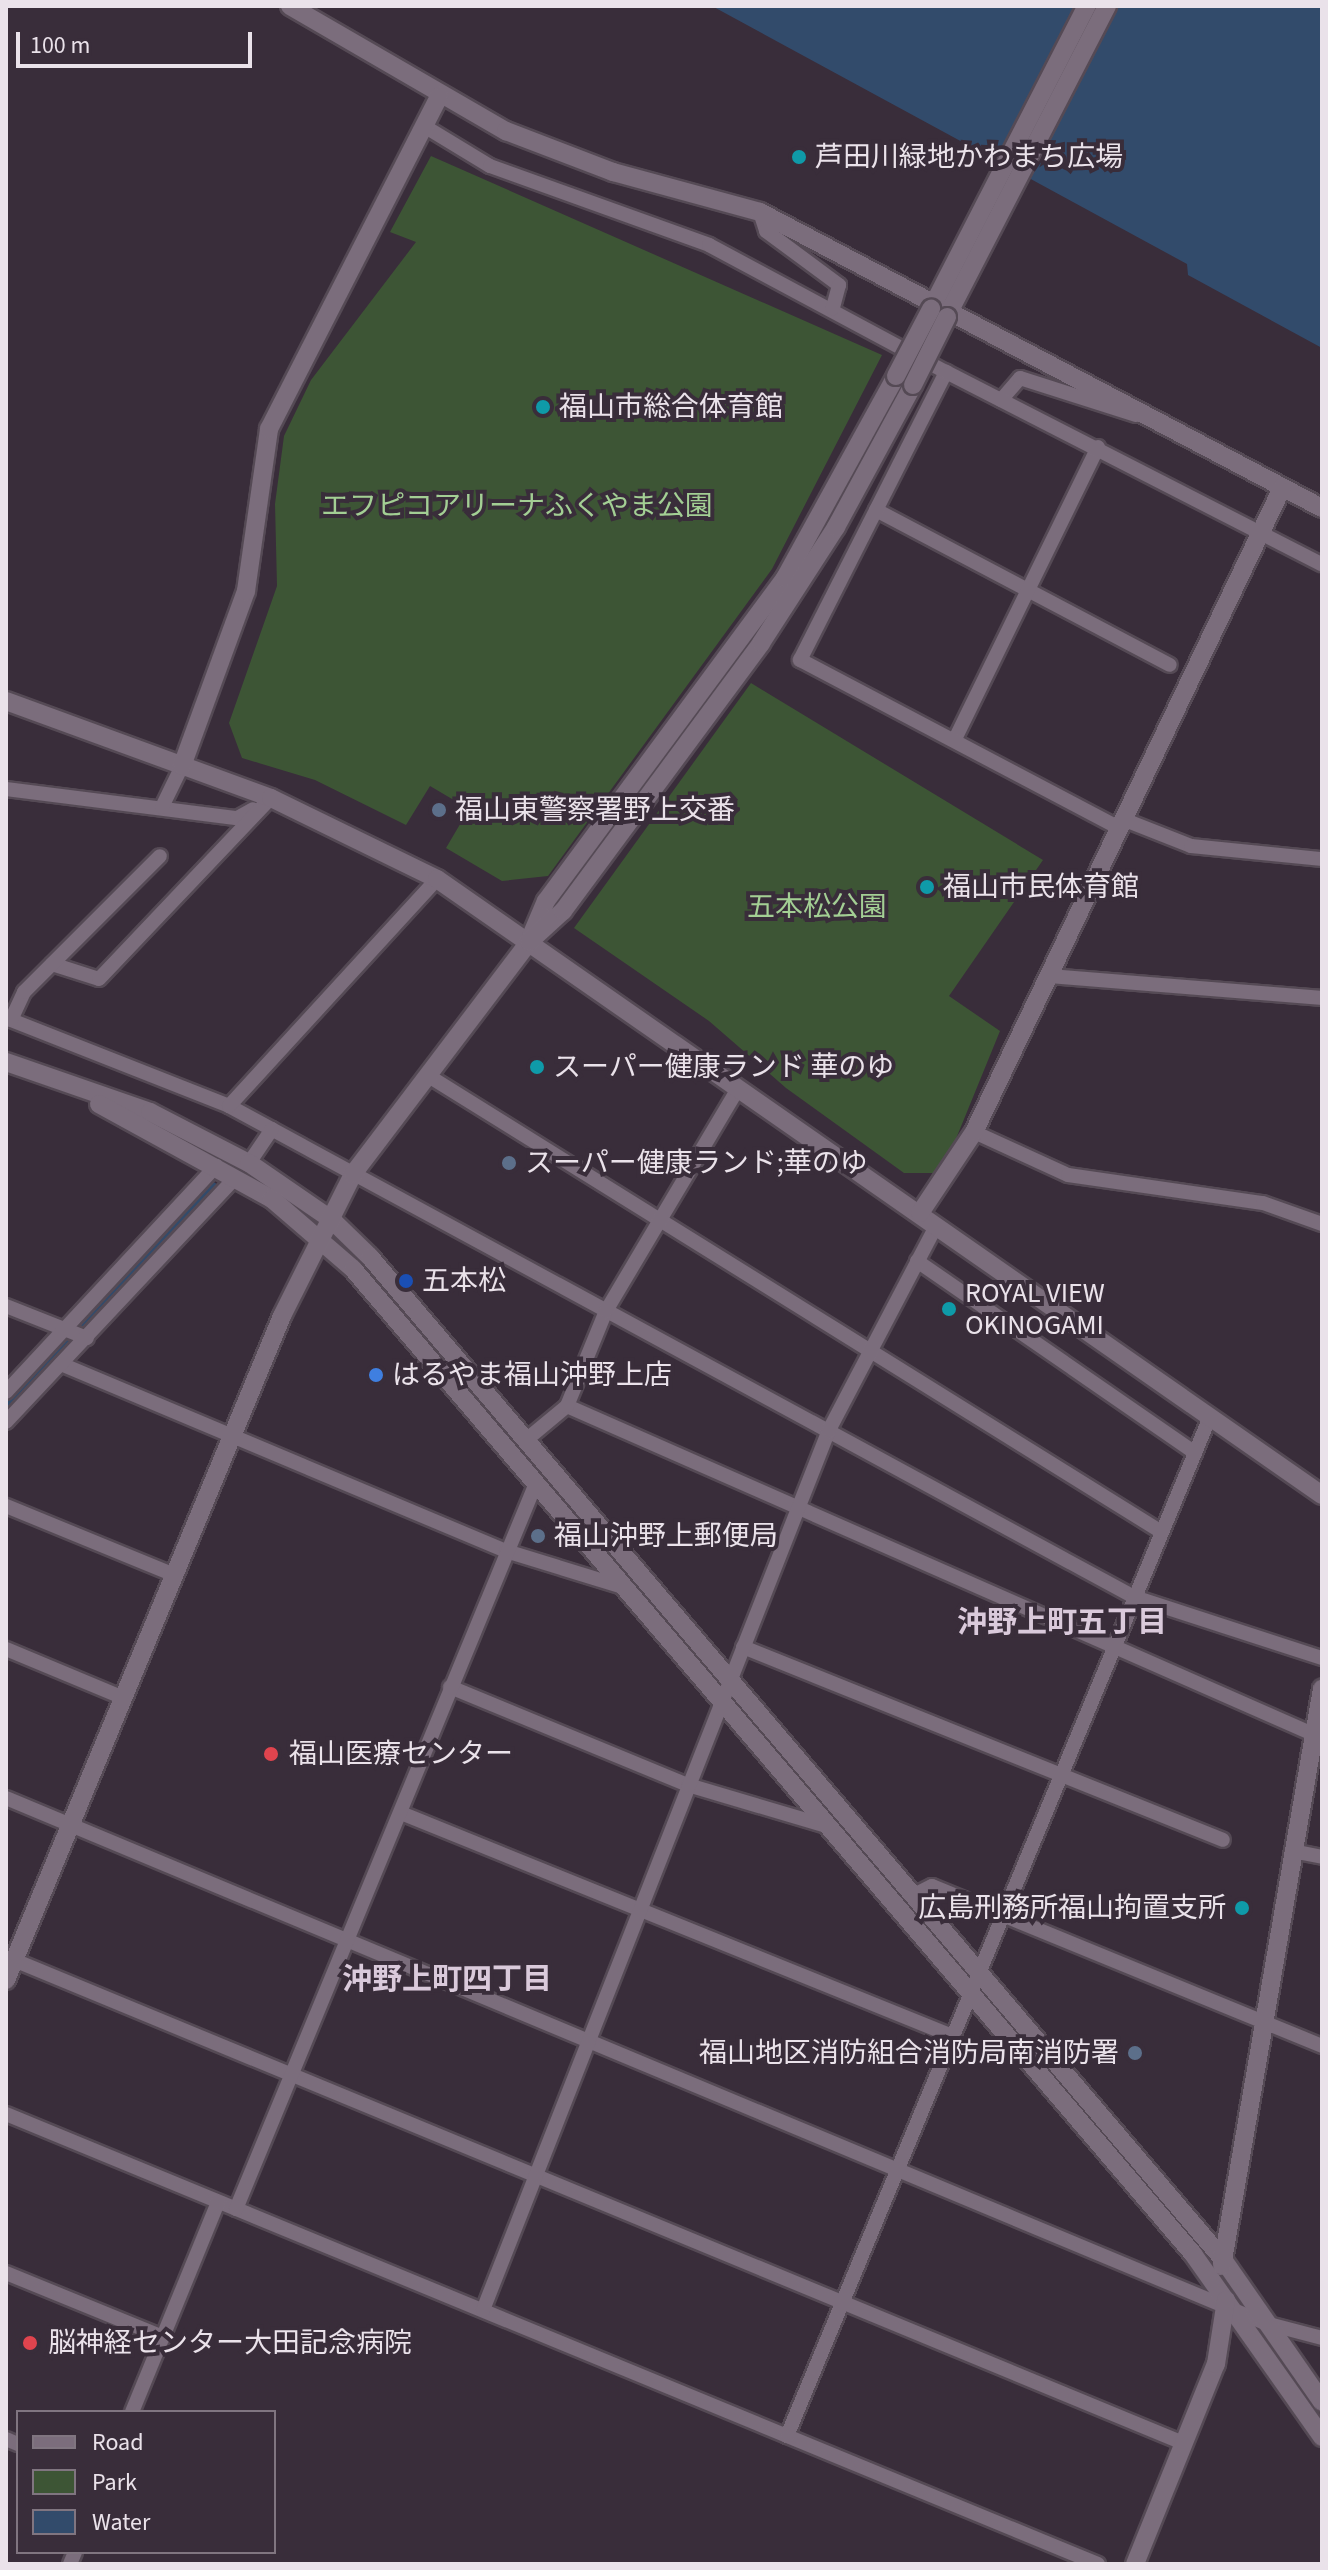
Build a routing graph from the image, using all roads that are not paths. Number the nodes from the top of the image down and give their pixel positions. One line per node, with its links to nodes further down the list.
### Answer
1 (290, 6): 4 (street)
2 (1087, 6): 7 (street)
3 (1107, 6): 7 (street)
4 (439, 97): 5 (street); 6 (street)
5 (424, 126): 8 (street); 22 (street)
6 (760, 212): 7 (street); 8 (street)
7 (944, 302): 11 (street); 30 (street, bridge)
8 (833, 308): 9 (street)
9 (946, 372): 10 (street); 15 (street)
10 (1001, 400): 11 (street); 12 (street)
11 (1170, 423): 13 (street)
12 (1098, 447): 16 (street); 18 (street)
13 (1282, 488): 14 (street); 16 (street)
14 (1322, 508)
15 (876, 510): 18 (street); 21 (street)
16 (1261, 532): 17 (street); 26 (street)
17 (1322, 564)
18 (1029, 590): 19 (street); 21 (street)
19 (1170, 665)
20 (6, 701): 22 (street)
21 (955, 739): 26 (street)
22 (182, 766): 24 (street); 25 (street)
23 (6, 789): 25 (street)
24 (271, 798): 25 (street); 29 (street); 31 (street)
25 (162, 807)
26 (1123, 824): 28 (street); 32 (street)
27 (160, 856): 31 (street)
28 (1322, 859)
29 (437, 879): 30 (street); 39 (street)
30 (529, 942): 36 (street); 38 (street)
31 (52, 964): 34 (street)
32 (1050, 976): 33 (street); 41 (street)
33 (1322, 998)
34 (9, 1019): 39 (street)
35 (6, 1062): 37 (street)
36 (427, 1075): 44 (street); 47 (street)
37 (54, 1080): 42 (street); 43 (street)
38 (738, 1089): 46 (street); 47 (street)
39 (229, 1106): 40 (street)
40 (272, 1129): 42 (street); 44 (street)
41 (974, 1132): 46 (street); 49 (street)
42 (249, 1163): 48 (street)
43 (216, 1166): 45 (street); 55 (street)
44 (353, 1174): 48 (street); 54 (street)
45 (235, 1178): 51 (street); 55 (street)
46 (920, 1213): 50 (street)
47 (659, 1218): 54 (street); 56 (street)
48 (332, 1220): 51 (street); 64 (street)
49 (1322, 1224)
50 (934, 1230): 52 (street); 60 (street)
51 (321, 1240): 63 (street); 66 (street)
52 (917, 1261): 56 (street); 65 (street)
53 (6, 1306): 55 (street)
54 (606, 1311): 59 (street); 62 (street)
55 (76, 1334): 57 (street); 58 (street)
56 (869, 1350): 62 (street); 70 (street)
57 (61, 1364): 61 (street); 63 (street)
58 (6, 1392)
59 (567, 1406): 64 (street); 69 (street)
60 (1209, 1419): 65 (street); 67 (street)
61 (6, 1422)
62 (829, 1430): 69 (street); 74 (street)
63 (229, 1439): 71 (street); 72 (street)
64 (526, 1440): 79 (street)
65 (1195, 1453): 70 (street)
66 (536, 1483): 71 (street); 73 (street)
67 (1322, 1495)
68 (6, 1506): 72 (street)
69 (798, 1507): 75 (street); 76 (street)
70 (1160, 1531): 74 (street)
71 (506, 1551): 73 (street); 80 (street)
72 (172, 1574): 82 (street)
73 (627, 1589): 83 (street)
74 (1134, 1597): 75 (street); 78 (street)
75 (1113, 1646): 84 (street); 85 (street)
76 (743, 1647): 79 (street); 85 (street)
77 (6, 1649): 82 (street)
78 (1322, 1658)
79 (729, 1680): 83 (street); 94 (street)
80 (450, 1687): 86 (street); 88 (street)
81 (1322, 1689): 84 (street)
82 (124, 1698): 89 (street)
83 (722, 1704): 86 (street); 90 (street)
84 (1318, 1736): 92 (street)
85 (1062, 1774): 91 (street); 96 (street)
86 (688, 1785): 90 (street); 95 (street)
87 (6, 1798): 89 (street)
88 (401, 1813): 95 (street); 97 (street)
89 (69, 1824): 97 (street); 98 (street)
90 (831, 1827): 101 (street)
91 (1223, 1840)
92 (1292, 1851): 93 (street); 102 (street)
93 (1322, 1857)
94 (914, 1895): 96 (street); 99 (street)
95 (639, 1909): 103 (street); 104 (street)
96 (1003, 1913): 99 (street); 102 (street)
97 (347, 1938): 104 (street); 106 (street)
98 (13, 1948): 100 (street); 106 (street)
99 (979, 1973): 101 (street); 112 (street)
100 (6, 1980)
101 (972, 1993): 103 (street); 115 (street)
102 (1261, 2021): 105 (street); 112 (street)
103 (952, 2036): 108 (street)
104 (588, 2040): 108 (street); 109 (street)
105 (1322, 2046)
106 (292, 2075): 109 (street); 111 (street)
107 (6, 2114): 110 (street)
108 (900, 2169): 114 (street); 115 (street)
109 (535, 2176): 114 (street); 116 (street)
110 (218, 2202): 111 (street); 118 (street)
111 (236, 2209): 116 (street)
112 (1222, 2258): 115 (street); 117 (street)
113 (6, 2273): 118 (street)
114 (843, 2303): 122 (street); 124 (street)
115 (1226, 2304): 117 (street); 123 (street); 124 (street)
116 (483, 2310): 122 (street)
117 (1265, 2323): 119 (street); 120 (street)
118 (163, 2337): 121 (street)
119 (1322, 2338)
120 (1322, 2402)
121 (133, 2410)
122 (787, 2436): 125 (street)
123 (1322, 2437)
124 (1183, 2443): 126 (street)
125 (1098, 2564)
126 (1135, 2564)

